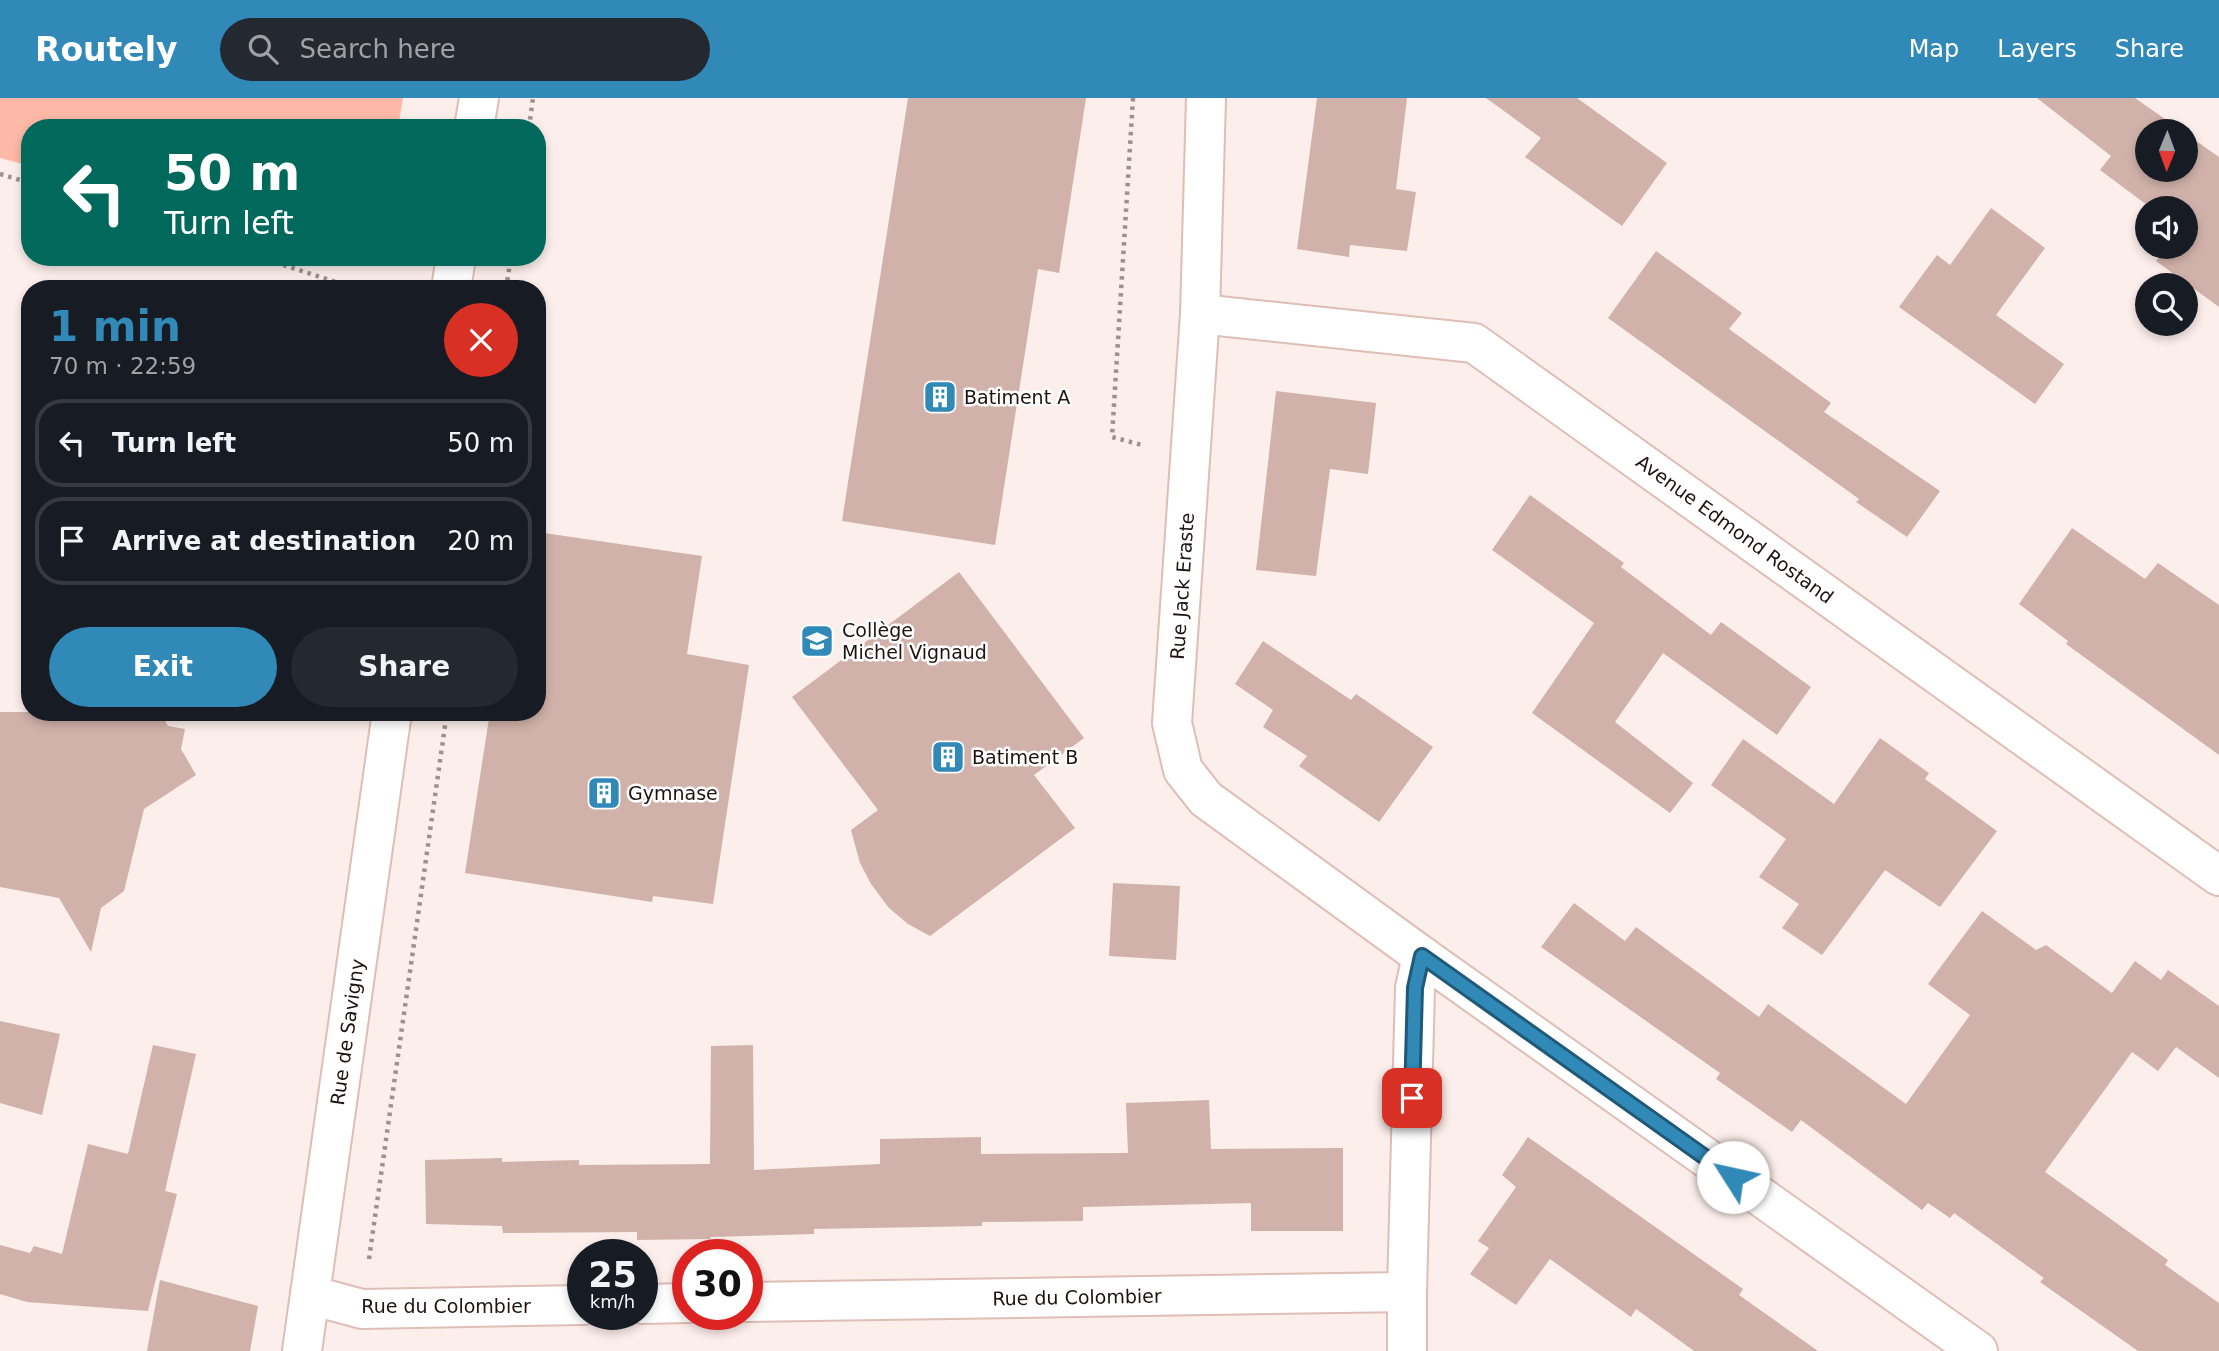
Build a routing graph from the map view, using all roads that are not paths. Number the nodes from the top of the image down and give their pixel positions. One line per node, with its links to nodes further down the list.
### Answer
1 (479, 98): 3 (street)
2 (1206, 98): 4 (street, Rue Jack Eraste)
3 (476, 119)
4 (1200, 314): 6 (street, Avenue Edmond Rostand); 7 (street, Rue Jack Eraste)
5 (391, 721): 9 (street, Rue de Savigny)
6 (2219, 876)
7 (1422, 956): 8 (street); 14 (street, Rue Jack Eraste)
8 (1407, 1292): 10 (street, Rue du Colombier); 13 (street)
9 (310, 1295): 11 (street, Rue du Colombier); 12 (street, Rue de Savigny)
10 (763, 1302)
11 (567, 1305)
12 (302, 1351)
13 (1407, 1351)
14 (1978, 1351)

